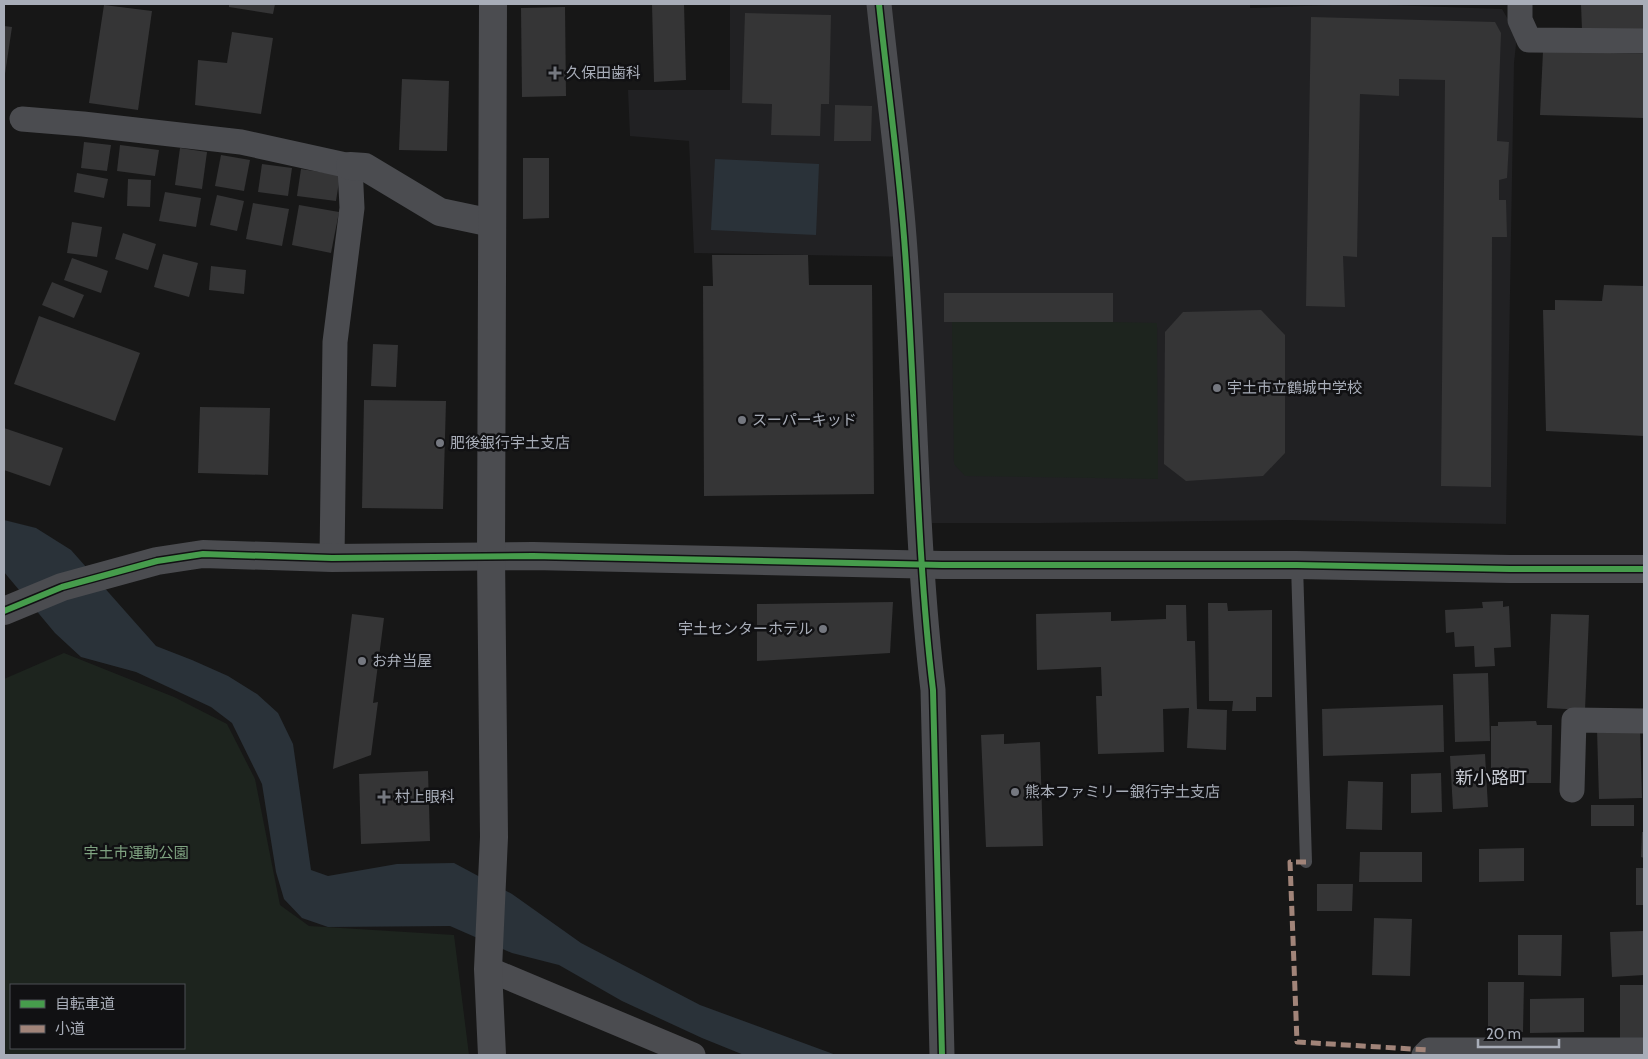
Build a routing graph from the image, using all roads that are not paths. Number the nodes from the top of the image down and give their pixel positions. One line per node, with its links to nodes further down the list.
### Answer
1 (493, 4): 7 (street)
2 (879, 4): 10 (street)
3 (1520, 4): 4 (street)
4 (1644, 41)
5 (22, 119): 6 (street)
6 (350, 166): 7 (street); 9 (street)
7 (492, 223): 8 (street)
8 (491, 556): 9 (street); 10 (street); 17 (street)
9 (332, 558): 13 (street)
10 (921, 564): 11 (street); 21 (street)
11 (1297, 566): 12 (street); 16 (lane)
12 (1644, 568)
13 (4, 611)
14 (1644, 721): 15 (street)
15 (1572, 790)
16 (1306, 862)
17 (488, 969): 19 (street); 20 (street)
18 (1644, 1050): 22 (street)
19 (492, 1055)
20 (693, 1055)
21 (942, 1055)
22 (1424, 1055)

